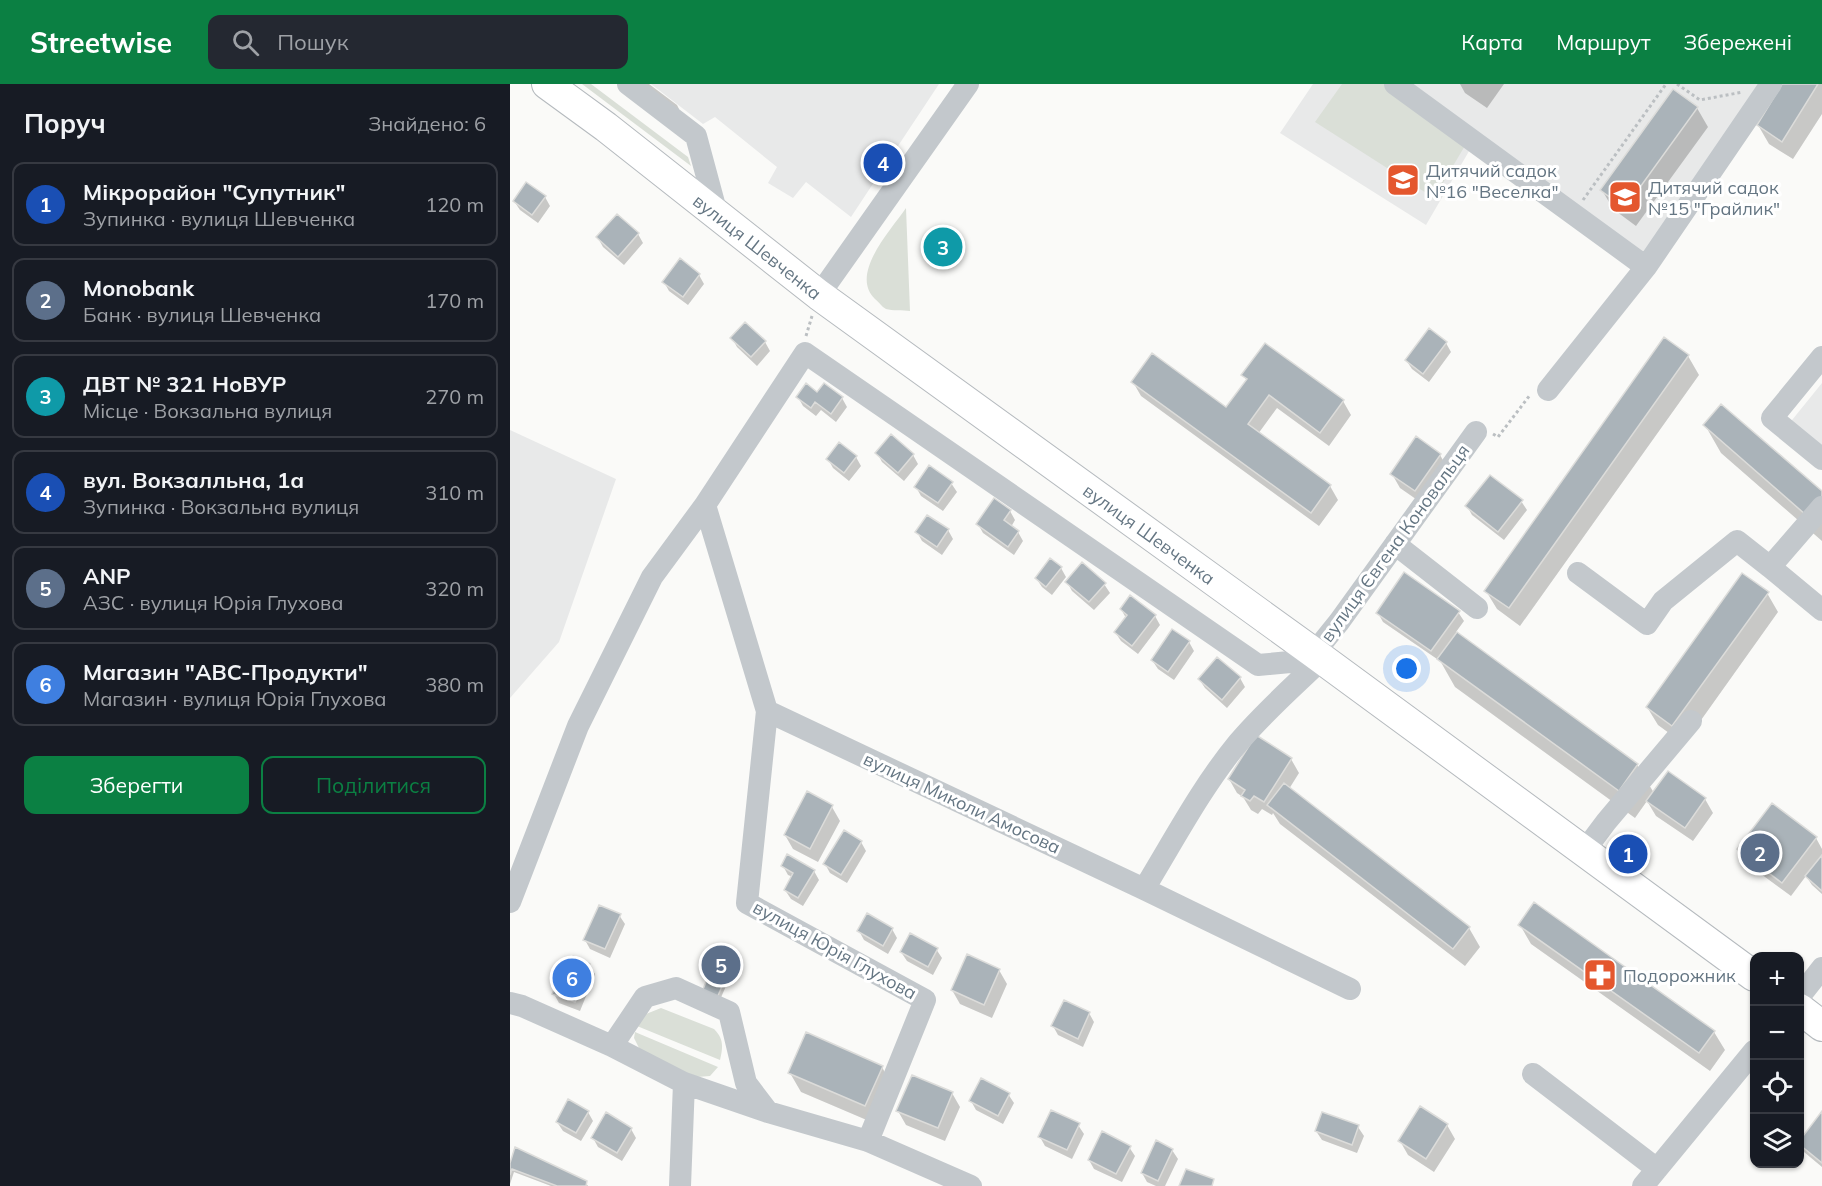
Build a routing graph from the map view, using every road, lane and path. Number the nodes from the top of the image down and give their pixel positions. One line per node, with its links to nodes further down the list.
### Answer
1 (547, 84): 8 (main road, вулиця Шевченка)
2 (628, 84): 8 (street)
3 (969, 84): 11 (street)
4 (1395, 84): 9 (street)
5 (1666, 84): 9 (path)
6 (1677, 84): 7 (path)
7 (1770, 85): 10 (street)
8 (717, 214): 11 (main road, вулиця Шевченка)
9 (1573, 214): 10 (street)
10 (1646, 267): 14 (street)
11 (819, 295): 12 (path); 24 (main road, вулиця Шевченка)
12 (805, 353): 17 (street); 24 (street)
13 (1822, 357): 16 (street)
14 (1548, 390): 15 (path)
15 (1476, 432): 19 (street, вулиця Євгена Коновальця)
16 (1822, 459)
17 (705, 505): 25 (street); 29 (street)
18 (1822, 507): 20 (street)
19 (1395, 544): 22 (street); 24 (street, вулиця Євгена Коновальця)
20 (1770, 567): 21 (street); 23 (street)
21 (1578, 573)
22 (1477, 608)
23 (1822, 610)
24 (1318, 656): 27 (main road, вулиця Шевченка); 28 (street, вулиця Євгена Коновальця)
25 (767, 711): 28 (street, вулиця Миколи Амосова); 42 (street, вулиця Юрія Глухова)
26 (1691, 722): 27 (street)
27 (1585, 850): 31 (main road, вулиця Шевченка)
28 (1144, 890): 32 (street, вулиця Миколи Амосова)
29 (510, 902)
30 (1822, 968): 33 (street)
31 (1750, 972)
32 (1350, 989)
33 (1804, 991)
34 (514, 1011): 37 (street)
35 (1804, 1012): 36 (main road)
36 (1822, 1026)
37 (612, 1046): 40 (street); 41 (street)
38 (1750, 1057): 43 (street)
39 (1533, 1074): 43 (street)
40 (684, 1083): 41 (street); 44 (street)
41 (768, 1112): 42 (street)
42 (868, 1141): 45 (street)
43 (1650, 1177)
44 (680, 1186)
45 (971, 1186)

